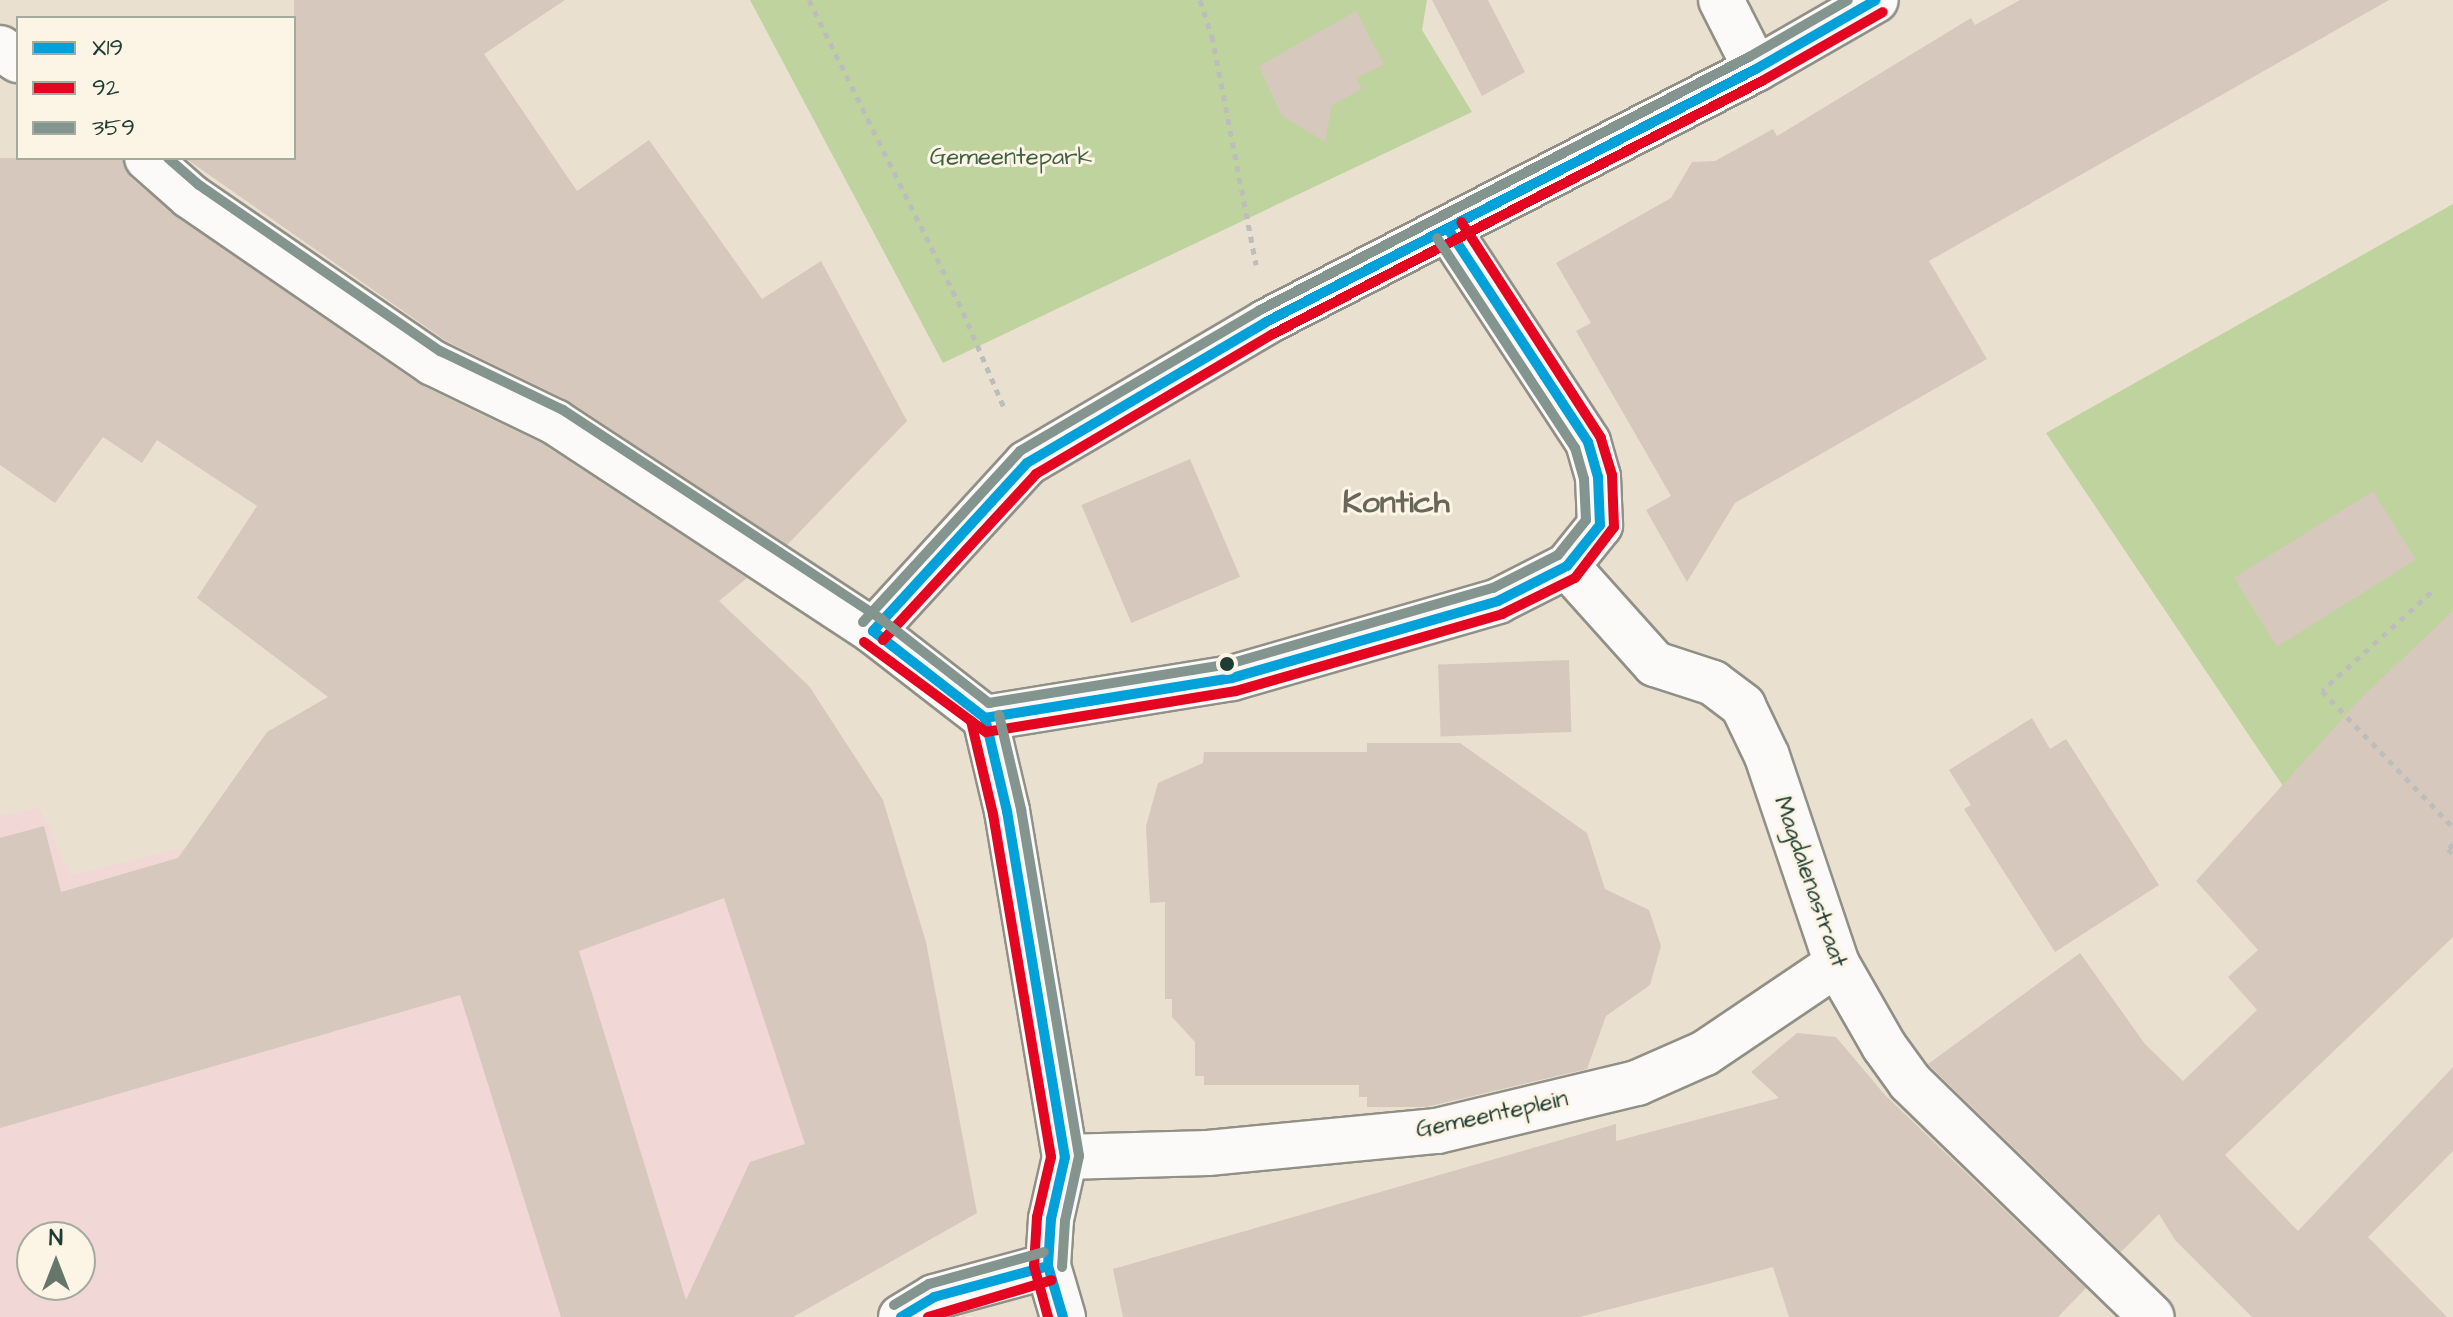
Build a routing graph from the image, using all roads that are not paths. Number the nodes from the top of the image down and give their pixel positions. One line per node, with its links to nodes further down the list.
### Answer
1 (1721, 0): 3 (street)
2 (1876, 0): 3 (street)
3 (1756, 69): 5 (street)
4 (149, 160): 7 (street)
5 (1449, 230): 6 (street); 7 (street)
6 (1567, 566): 8 (street); 9 (street, Magdalenastraat)
7 (873, 631): 8 (street)
8 (985, 718): 10 (street)
9 (1837, 964): 10 (street, Gemeenteplein); 14 (street, Magdalenastraat)
10 (1065, 1157): 11 (street)
11 (1048, 1266): 12 (street); 13 (street)
12 (901, 1317)
13 (1063, 1317)
14 (2152, 1317)

